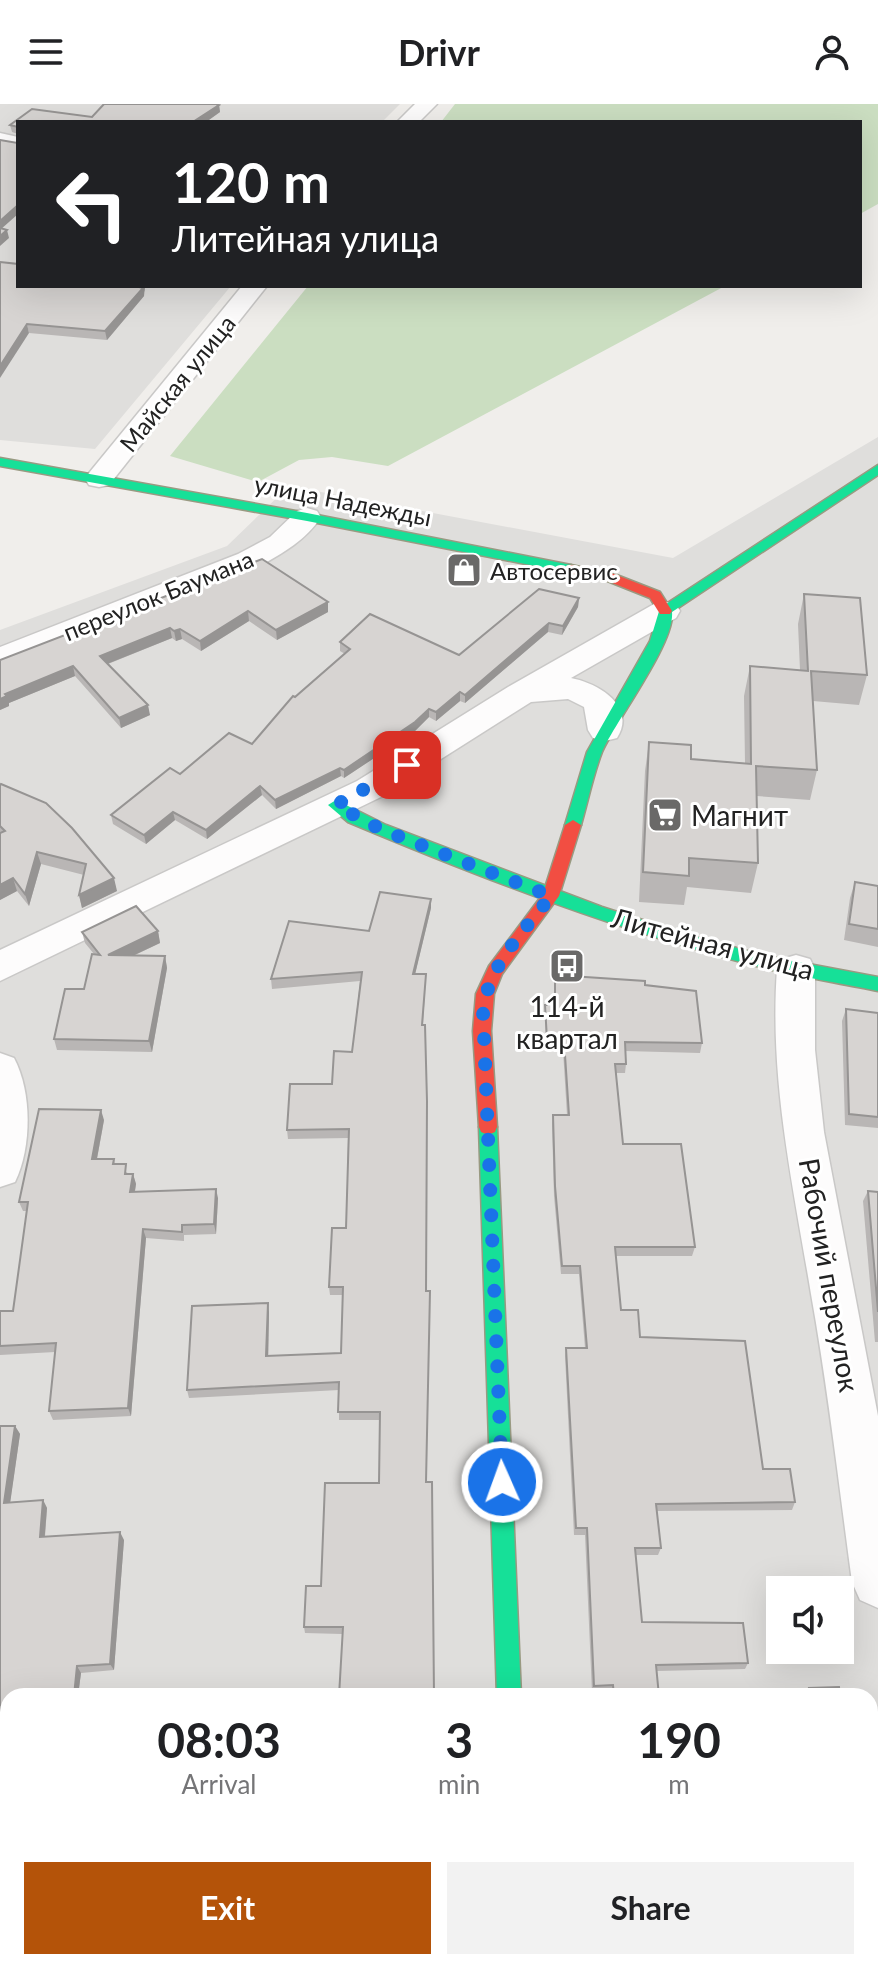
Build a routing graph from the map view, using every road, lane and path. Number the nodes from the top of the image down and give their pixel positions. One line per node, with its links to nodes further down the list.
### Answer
1 (427, 104): 2 (street)
2 (409, 120)
3 (253, 288): 6 (street, Майская улица)
4 (0, 462): 6 (street, улица Надежды)
5 (878, 469): 8 (street)
6 (99, 479): 7 (street, улица Надежды)
7 (307, 517): 8 (street, улица Надежды); 9 (street, переулок Баумана)
8 (665, 611): 10 (street); 11 (street)
9 (0, 658)
10 (520, 694): 11 (street); 12 (street)
11 (605, 730): 13 (street)
12 (336, 805): 13 (street, Литейная улица); 14 (street)
13 (551, 896): 15 (street, Литейная улица); 20 (street)
14 (0, 967)
15 (796, 969): 16 (street, Литейная улица); 19 (street, Рабочий переулок)
16 (878, 984)
17 (0, 1069): 18 (street)
18 (0, 1169)
19 (878, 1582)
20 (509, 1688)

